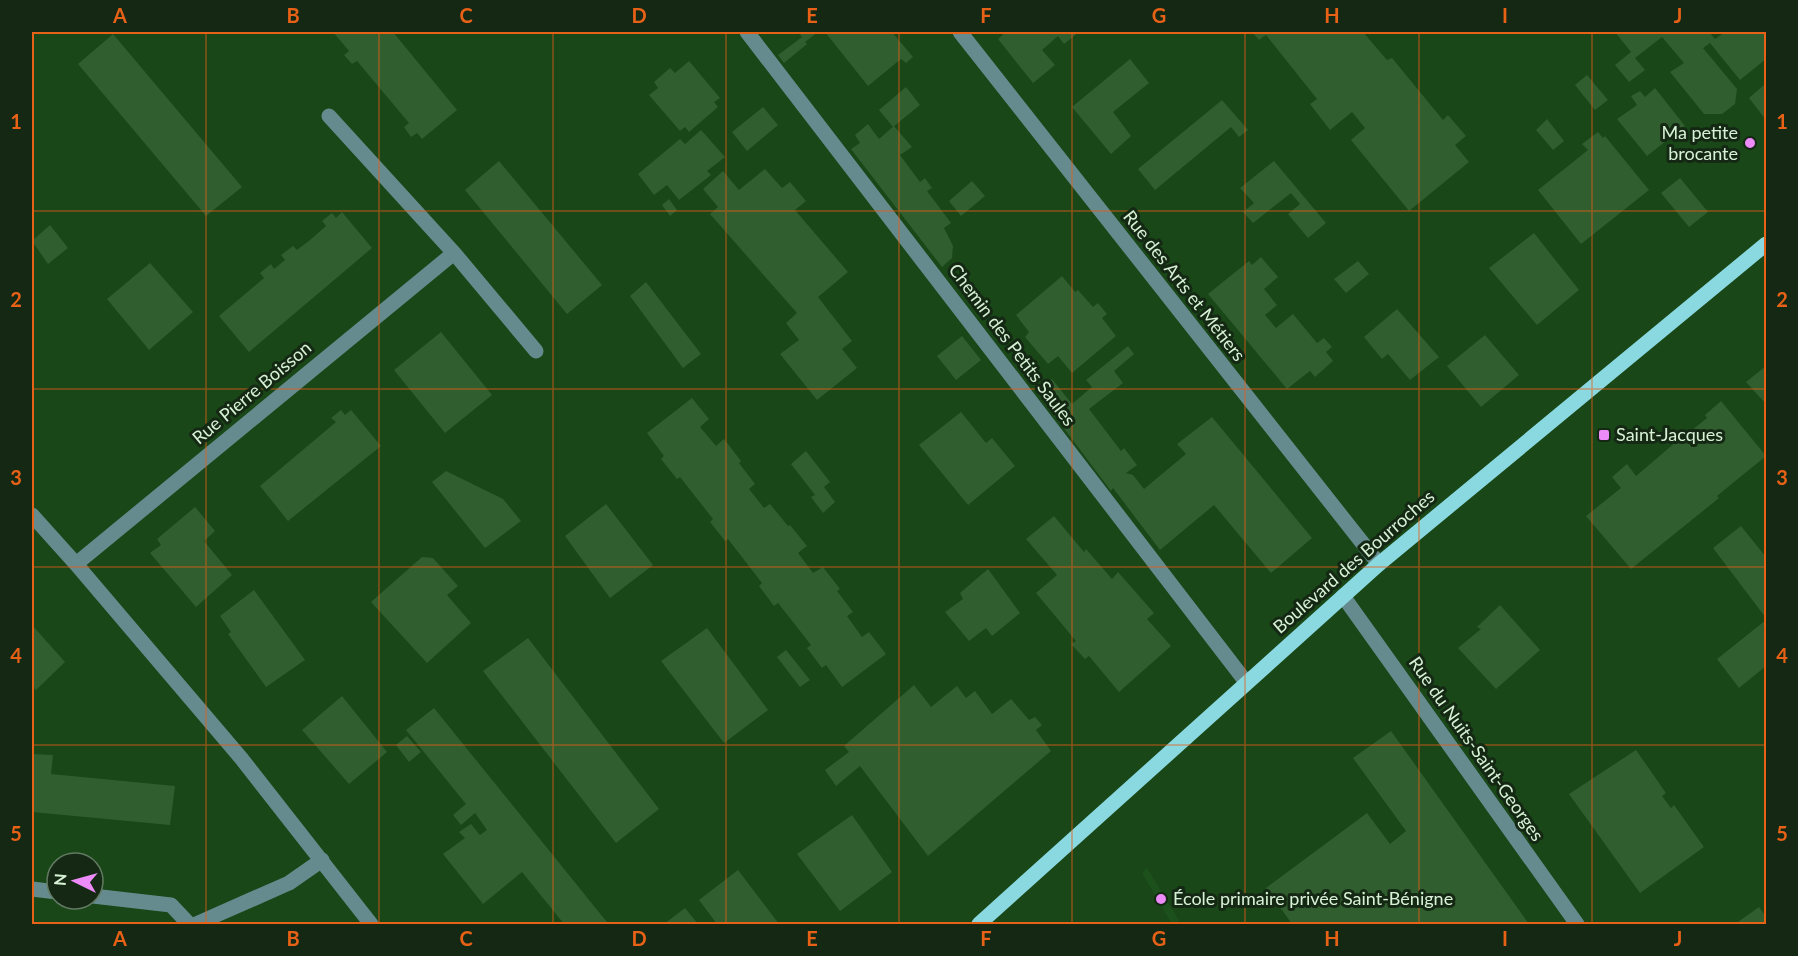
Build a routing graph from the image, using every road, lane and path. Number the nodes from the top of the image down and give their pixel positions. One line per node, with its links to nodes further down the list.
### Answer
1 (747, 32): 11 (street, Chemin des Petits Saules)
2 (960, 32): 9 (street, Rue des Arts et Métiers)
3 (329, 116): 5 (street)
4 (1767, 244): 9 (main road, Boulevard des Bourroches)
5 (454, 253): 6 (street); 8 (street, Rue Pierre Boisson)
6 (536, 351)
7 (32, 515): 8 (street)
8 (76, 564): 12 (street)
9 (1379, 564): 10 (main road, Boulevard des Bourroches)
10 (1343, 596): 11 (main road, Boulevard des Bourroches); 18 (street, Rue du Nuits-Saint-Georges)
11 (1246, 682): 17 (main road, Boulevard des Bourroches)
12 (322, 860): 15 (street); 16 (street)
13 (105, 897): 14 (street)
14 (189, 924)
15 (196, 924)
16 (371, 924)
17 (979, 924)
18 (1577, 924)

